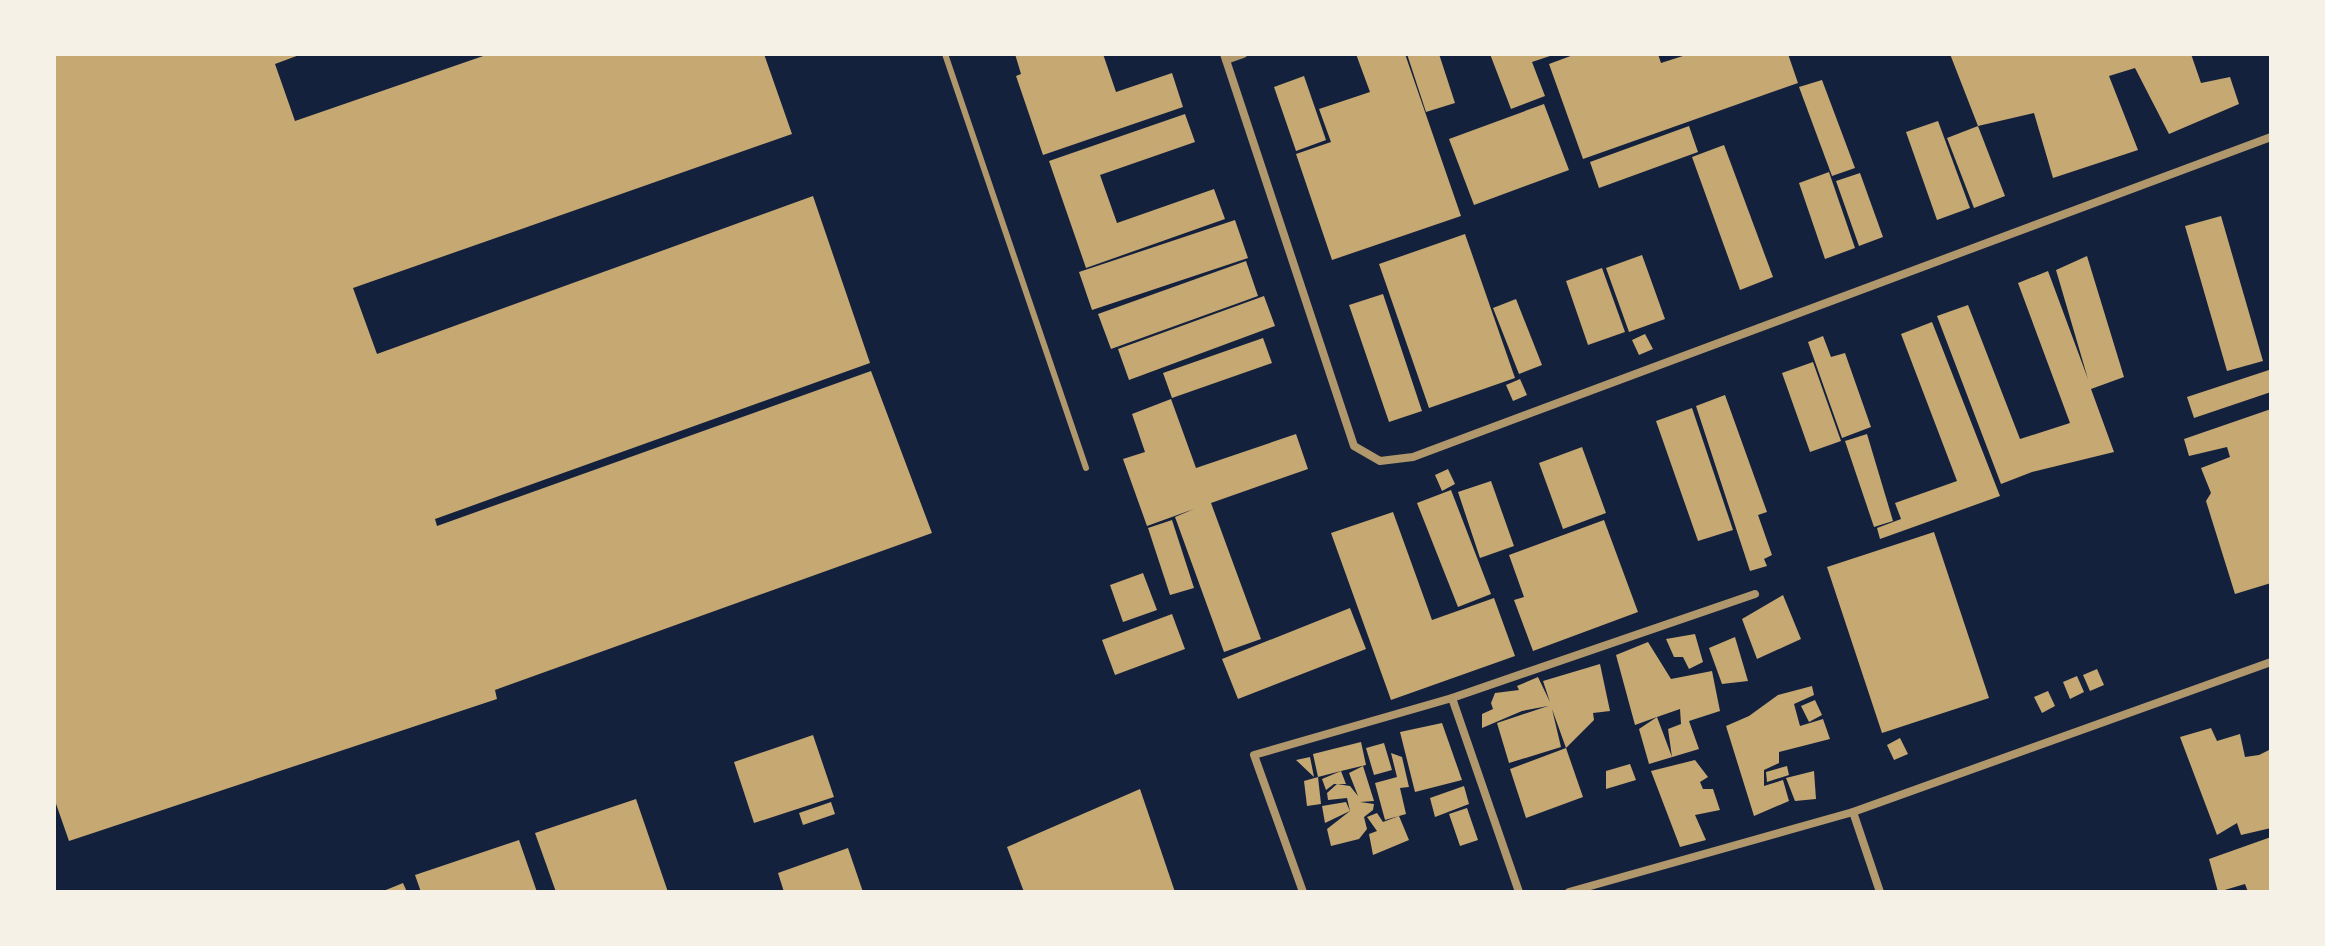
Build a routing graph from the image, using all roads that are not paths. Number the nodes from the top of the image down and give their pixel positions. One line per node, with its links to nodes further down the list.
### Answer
1 (945, 54): 5 (lane)
2 (1243, 54): 3 (street)
3 (1225, 57): 4 (street)
4 (2271, 137)
5 (1086, 468)
6 (1755, 594): 8 (street)
7 (2271, 662): 9 (street)
8 (1452, 698): 10 (street); 11 (street)
9 (1853, 812): 12 (street); 13 (street)
10 (1303, 892)
11 (1519, 892)
12 (1569, 892)
13 (1880, 892)

